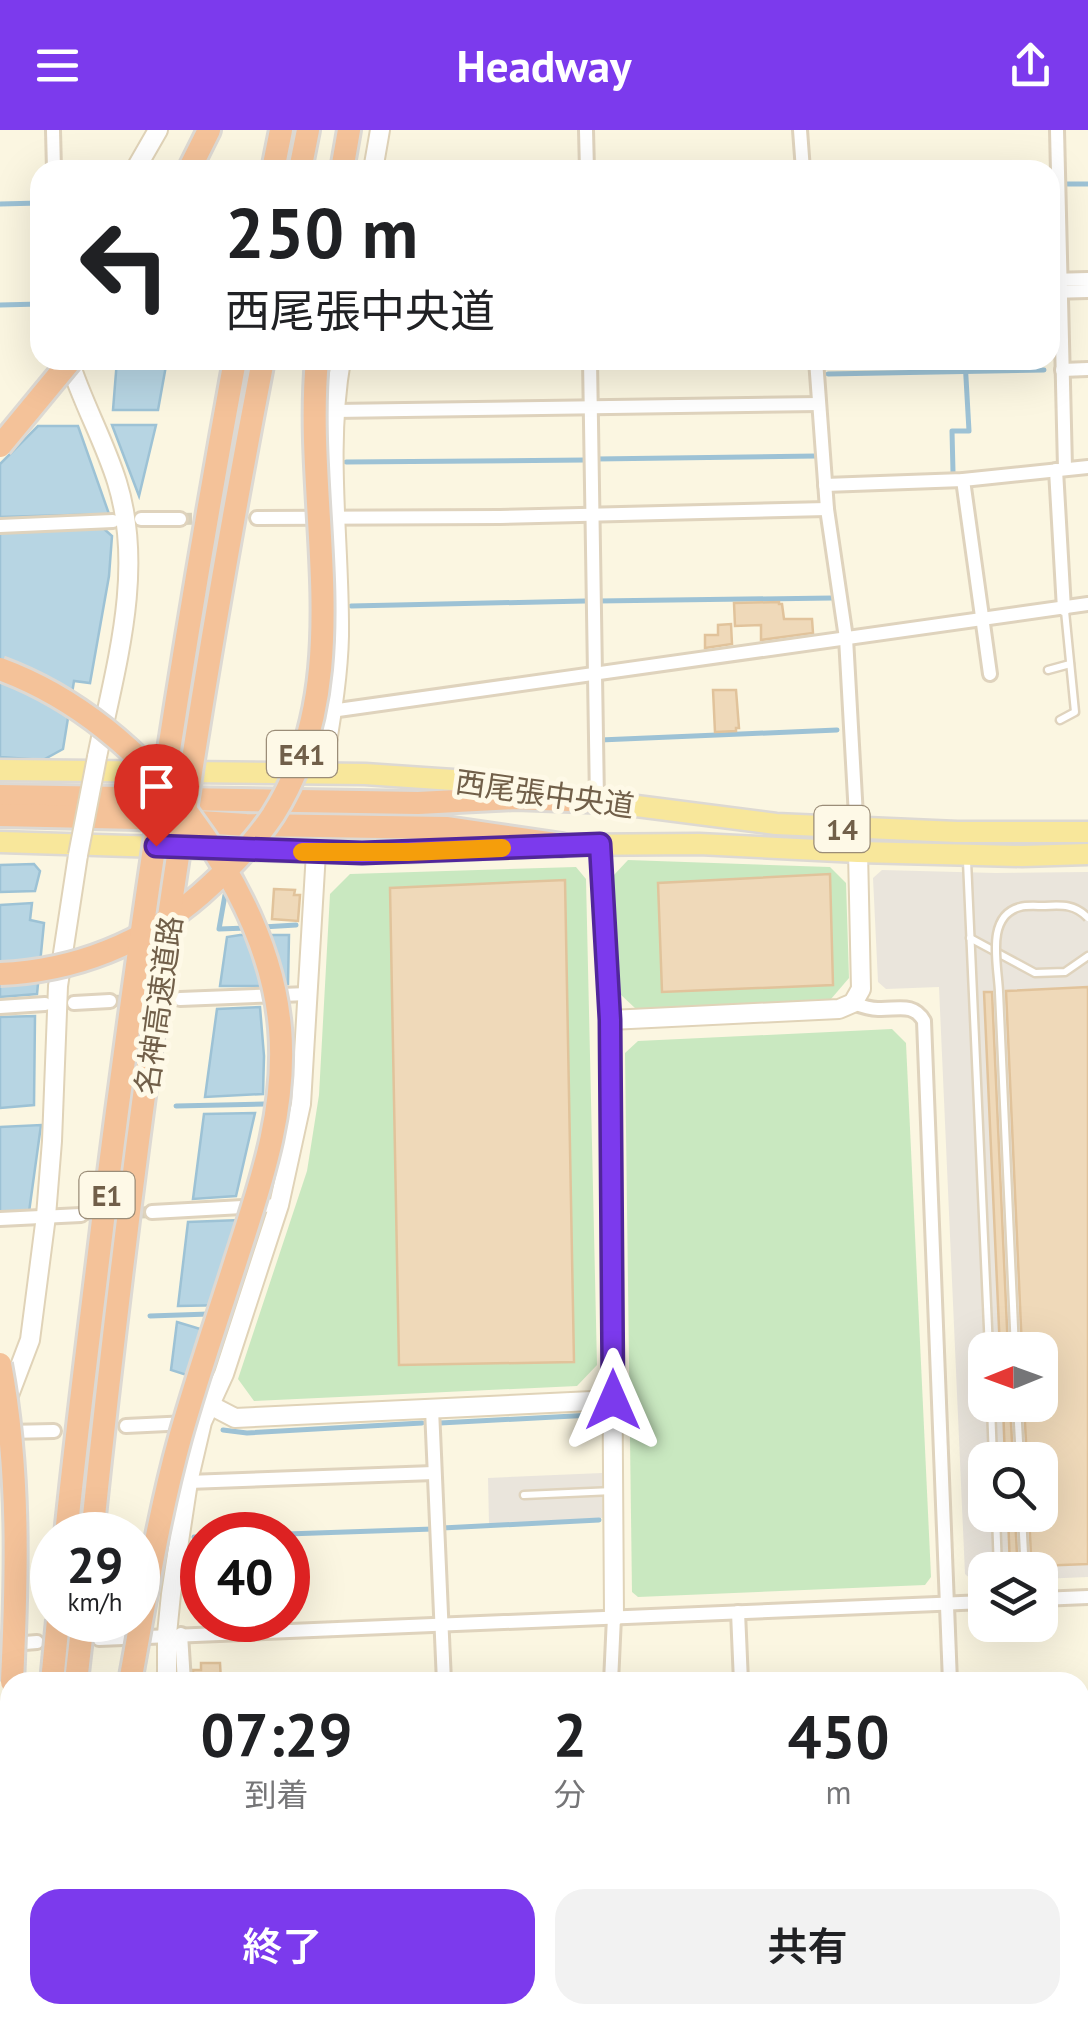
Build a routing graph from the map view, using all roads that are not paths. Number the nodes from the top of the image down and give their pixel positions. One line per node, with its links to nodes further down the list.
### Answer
1 (53, 130): 11 (street)
2 (158, 130): 12 (street)
3 (209, 130): 13 (highway)
4 (281, 130): 14 (highway)
5 (308, 130): 15 (highway)
6 (349, 130): 16 (highway)
7 (380, 130): 17 (street)
8 (586, 130): 18 (street)
9 (800, 130): 19 (street)
10 (1057, 130): 20 (street)
11 (54, 160)
12 (140, 160)
13 (194, 160)
14 (275, 160)
15 (302, 160)
16 (344, 160)
17 (375, 160)
18 (586, 160)
19 (802, 160)
20 (1057, 160)
21 (1088, 279): 22 (street)
22 (1060, 285)
23 (1060, 287): 24 (street)
24 (1088, 291)
25 (1060, 346): 36 (street)
26 (1088, 369): 36 (street)
27 (49, 370): 40 (street)
28 (62, 370): 41 (highway, bridge)
29 (73, 370): 94 (street, bridge)
30 (233, 370): 110 (highway, 名神高速道路 / E1, bridge)
31 (261, 370): 111 (highway, 名神高速道路 / E1, bridge)
32 (317, 370): 82 (highway, E41, bridge)
33 (340, 370): 39 (street)
34 (590, 370): 38 (street)
35 (817, 370): 37 (street)
36 (1062, 370): 43 (street)
37 (819, 404): 38 (street); 45 (street)
38 (590, 407): 39 (street); 47 (street)
39 (334, 411): 49 (street)
40 (0, 431)
41 (0, 446)
42 (1088, 467): 43 (street)
43 (1061, 469): 44 (street); 55 (street)
44 (963, 480): 45 (street); 56 (street)
45 (825, 485): 46 (street)
46 (827, 509): 47 (street); 57 (street)
47 (592, 514): 49 (street); 62 (street)
48 (257, 518): 49 (street)
49 (334, 518): 63 (street)
50 (180, 519): 51 (street)
51 (140, 520)
52 (113, 521): 53 (street)
53 (0, 526)
54 (1088, 604): 55 (street)
55 (1064, 609): 56 (street); 58 (lane)
56 (982, 620): 57 (street); 61 (street)
57 (846, 638): 62 (street); 70 (street)
58 (1070, 664): 60 (lane); 64 (lane)
59 (0, 669): 128 (highway, bridge)
60 (1048, 670)
61 (990, 674)
62 (595, 676): 63 (street); 68 (street)
63 (331, 711): 66 (street)
64 (1060, 720)
65 (0, 770): 66 (main road, 西尾張中央道 / 14)
66 (322, 773): 68 (main road, 西尾張中央道 / 14)
67 (0, 796): 68 (highway)
68 (597, 801): 70 (main road, 西尾張中央道 / 14)
69 (0, 815): 74 (highway)
70 (857, 830): 71 (main road, 西尾張中央道 / 14); 76 (street)
71 (1088, 832)
72 (0, 842): 75 (main road, 西尾張中央道 / 14)
73 (600, 844): 74 (main road, 西尾張中央道 / 14); 76 (main road, 西尾張中央道 / 14); 90 (street)
74 (562, 845): 75 (main road, 西尾張中央道 / 14)
75 (316, 852): 83 (street)
76 (858, 852): 77 (main road, 西尾張中央道 / 14); 88 (street)
77 (966, 854): 78 (main road, 西尾張中央道 / 14); 80 (lane)
78 (1088, 854)
79 (1088, 918): 97 (lane, bridge)
80 (970, 938): 81 (lane); 96 (lane)
81 (1088, 956)
82 (0, 974)
83 (308, 994): 84 (street); 91 (street)
84 (180, 999)
85 (110, 1002): 86 (street)
86 (74, 1003)
87 (45, 1004): 89 (street)
88 (853, 1004): 90 (street); 115 (street)
89 (0, 1007)
90 (610, 1020): 99 (street)
91 (279, 1205): 92 (street); 101 (street)
92 (152, 1212)
93 (82, 1215): 94 (street)
94 (46, 1216): 95 (street); 102 (street)
95 (0, 1218)
96 (987, 1332)
97 (1014, 1332)
98 (0, 1364): 125 (highway, bridge)
99 (613, 1400): 100 (street); 108 (street)
100 (432, 1409): 101 (street); 106 (street)
101 (206, 1414): 103 (street); 107 (street)
102 (0, 1418)
103 (126, 1426)
104 (54, 1431): 105 (street)
105 (0, 1432)
106 (434, 1474): 107 (street); 118 (street)
107 (188, 1482): 119 (street)
108 (614, 1490): 109 (lane); 117 (street)
109 (524, 1495)
110 (69, 1512)
111 (95, 1512)
112 (1088, 1596): 113 (street)
113 (1058, 1598)
114 (968, 1603): 115 (street)
115 (947, 1604): 116 (street); 134 (street)
116 (738, 1612): 117 (street); 133 (street)
117 (614, 1617): 118 (street); 132 (street)
118 (441, 1624): 119 (street); 131 (street)
119 (174, 1634): 120 (street); 129 (street); 130 (street)
120 (160, 1635)
121 (37, 1642): 124 (street)
122 (56, 1642): 126 (highway, bridge)
123 (81, 1642): 127 (highway, bridge)
124 (0, 1645)
125 (12, 1672)
126 (53, 1672)
127 (77, 1672)
128 (132, 1672)
129 (168, 1672)
130 (182, 1672)
131 (443, 1672)
132 (611, 1672)
133 (741, 1672)
134 (950, 1672)

